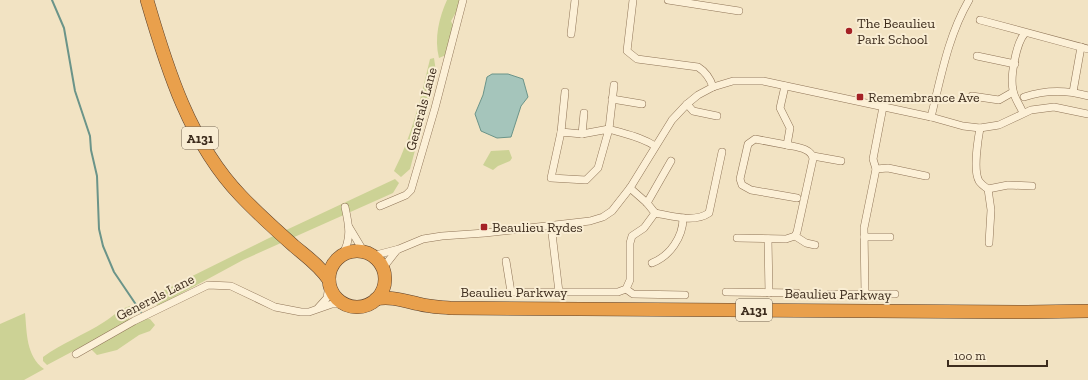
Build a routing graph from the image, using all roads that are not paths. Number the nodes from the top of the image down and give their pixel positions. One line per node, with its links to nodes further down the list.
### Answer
1 (147, 0): 62 (highway, A131)
2 (463, 0): 49 (street, Generals Lane)
3 (575, 0): 10 (street)
4 (633, 0): 16 (street)
5 (668, 0): 7 (street)
6 (969, 0): 31 (street)
7 (739, 11)
8 (980, 20): 9 (street)
9 (1024, 33): 11 (street); 13 (street)
10 (572, 34)
11 (1084, 48): 19 (street)
12 (977, 56): 13 (street)
13 (1015, 64): 18 (street)
14 (614, 85): 23 (street)
15 (785, 86): 16 (street); 26 (street); 36 (street)
16 (712, 87): 25 (street)
17 (565, 92): 34 (street)
18 (1013, 92): 20 (street); 28 (street)
19 (1074, 92): 21 (street); 22 (street)
20 (972, 96)
21 (1088, 96)
22 (1024, 97)
23 (612, 99): 24 (street); 33 (street)
24 (642, 104)
25 (687, 104): 30 (street); 37 (street)
26 (883, 107): 31 (street); 42 (street)
27 (584, 113): 35 (street)
28 (1023, 113): 29 (street); 32 (street)
29 (1088, 114)
30 (717, 116)
31 (931, 117): 32 (street)
32 (980, 128): 46 (street)
33 (609, 129): 34 (street); 35 (street); 37 (street)
34 (561, 132): 35 (street)
35 (582, 134)
36 (787, 145): 39 (street); 47 (street)
37 (655, 146): 45 (street)
38 (722, 152): 52 (street)
39 (813, 156): 41 (street); 55 (street)
40 (672, 160): 48 (street)
41 (841, 161)
42 (876, 169): 43 (street); 56 (street)
43 (926, 176)
44 (1032, 186): 46 (street)
45 (630, 188): 48 (street); 53 (street)
46 (988, 189): 60 (street)
47 (797, 198)
48 (647, 203): 51 (street)
49 (380, 206)
50 (345, 207): 54 (street)
51 (654, 213): 52 (street); 70 (street)
52 (683, 218): 67 (street)
53 (551, 225): 63 (street); 71 (street)
54 (349, 226): 64 (street); 65 (street)
55 (796, 236): 59 (street); 61 (street)
56 (864, 237): 57 (street); 77 (street)
57 (890, 237)
58 (737, 238): 59 (street)
59 (768, 239): 73 (street)
60 (989, 244)
61 (815, 245)
62 (297, 248): 65 (highway, A131); 69 (highway, A131)
63 (399, 249): 64 (street); 68 (street)
64 (369, 254): 65 (highway); 68 (highway)
65 (340, 257): 69 (highway)
66 (506, 261): 71 (street)
67 (652, 263)
68 (384, 275): 79 (highway); 81 (highway, Beaulieu Parkway / A131)
69 (329, 282): 80 (highway); 82 (street)
70 (626, 289): 71 (street); 75 (street)
71 (559, 292)
72 (726, 292): 73 (street)
73 (769, 293): 74 (street)
74 (797, 293)
75 (685, 294)
76 (830, 294): 77 (street)
77 (865, 294): 78 (street)
78 (895, 294)
79 (376, 299): 80 (highway); 81 (highway, Beaulieu Parkway / A131)
80 (344, 304): 82 (street, Generals Lane)
81 (421, 305): 83 (highway, Beaulieu Parkway / A131)
82 (317, 310): 84 (street, Generals Lane)
83 (1088, 311)
84 (76, 354)

